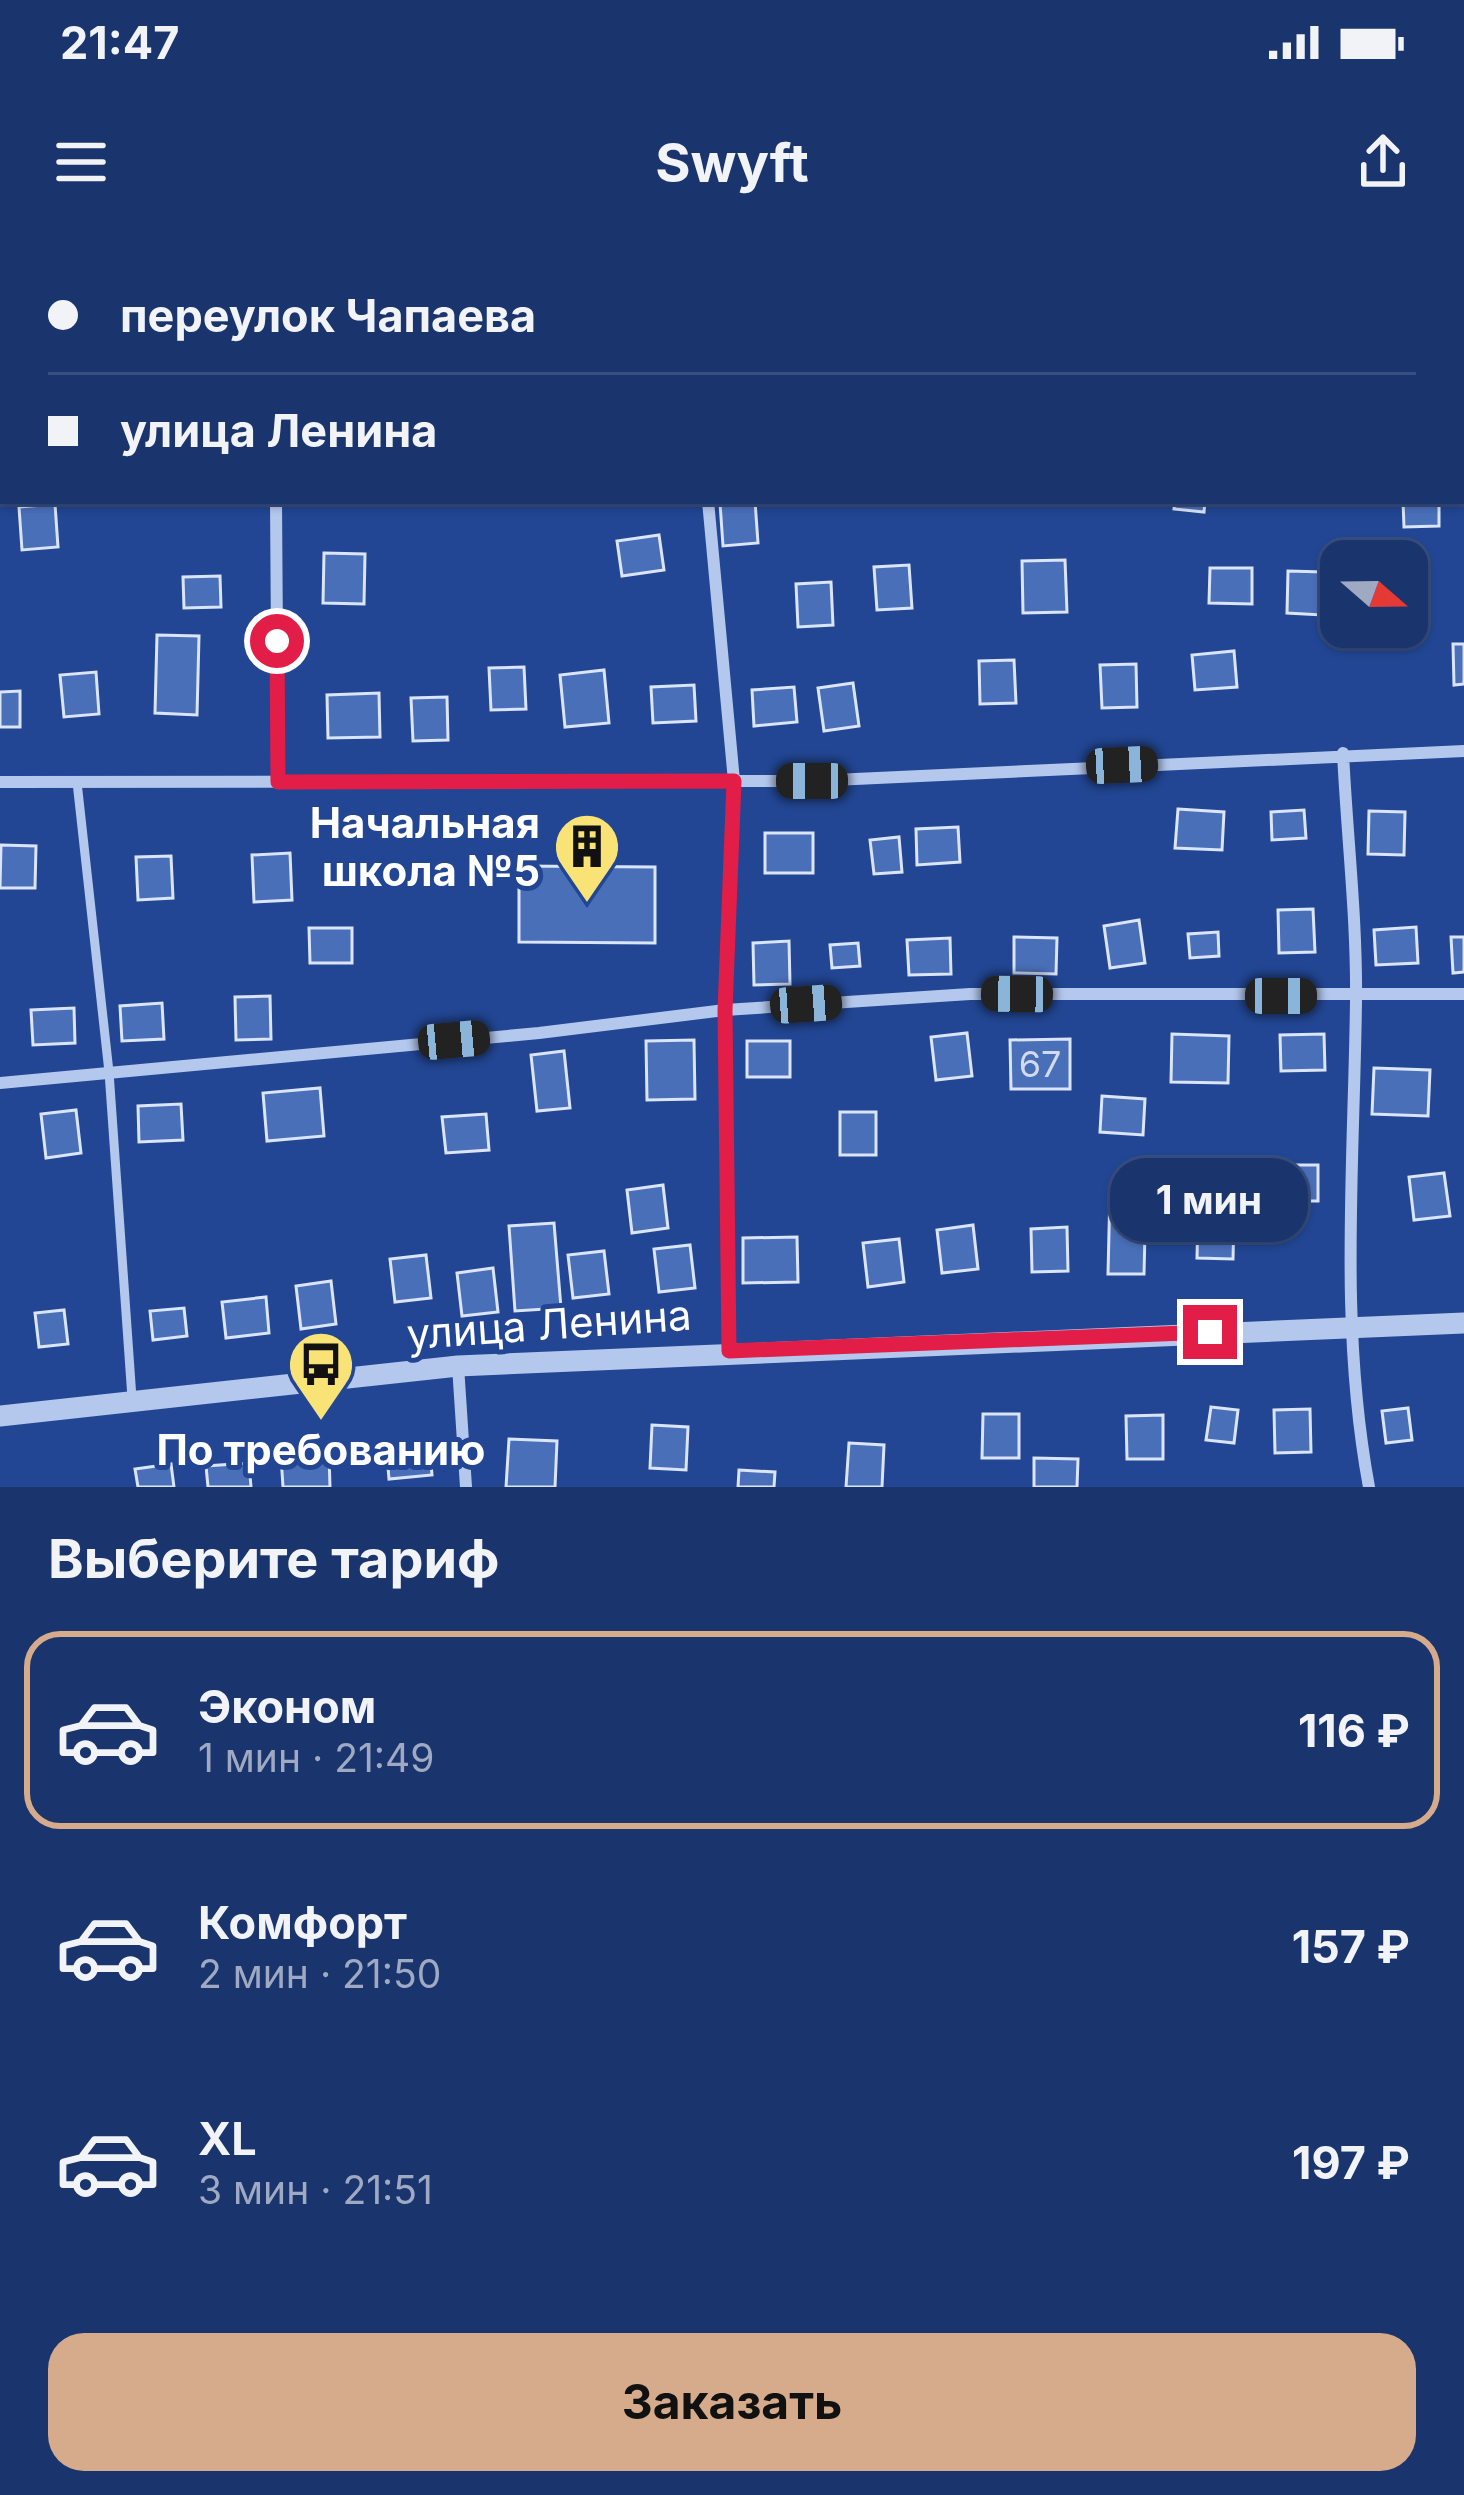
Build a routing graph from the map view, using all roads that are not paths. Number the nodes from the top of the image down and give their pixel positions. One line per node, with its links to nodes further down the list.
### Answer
1 (277, 504): 8 (street)
2 (708, 504): 5 (street)
3 (1464, 752): 4 (street)
4 (1343, 753): 5 (street); 10 (street)
5 (734, 781): 8 (street); 11 (street)
6 (0, 782): 7 (street)
7 (77, 782): 8 (street); 12 (lane)
8 (278, 782)
9 (1464, 994): 10 (street)
10 (1356, 995): 11 (street); 15 (street)
11 (725, 1010): 12 (street); 16 (street)
12 (109, 1072): 13 (street); 18 (lane)
13 (0, 1083)
14 (1464, 1324): 15 (street, улица Ленина)
15 (1348, 1325): 16 (street, улица Ленина); 21 (street)
16 (729, 1351): 17 (street, улица Ленина)
17 (458, 1366): 18 (street, улица Ленина); 20 (street)
18 (132, 1401): 19 (street, улица Ленина)
19 (0, 1416)
20 (466, 1487)
21 (1369, 1487)

